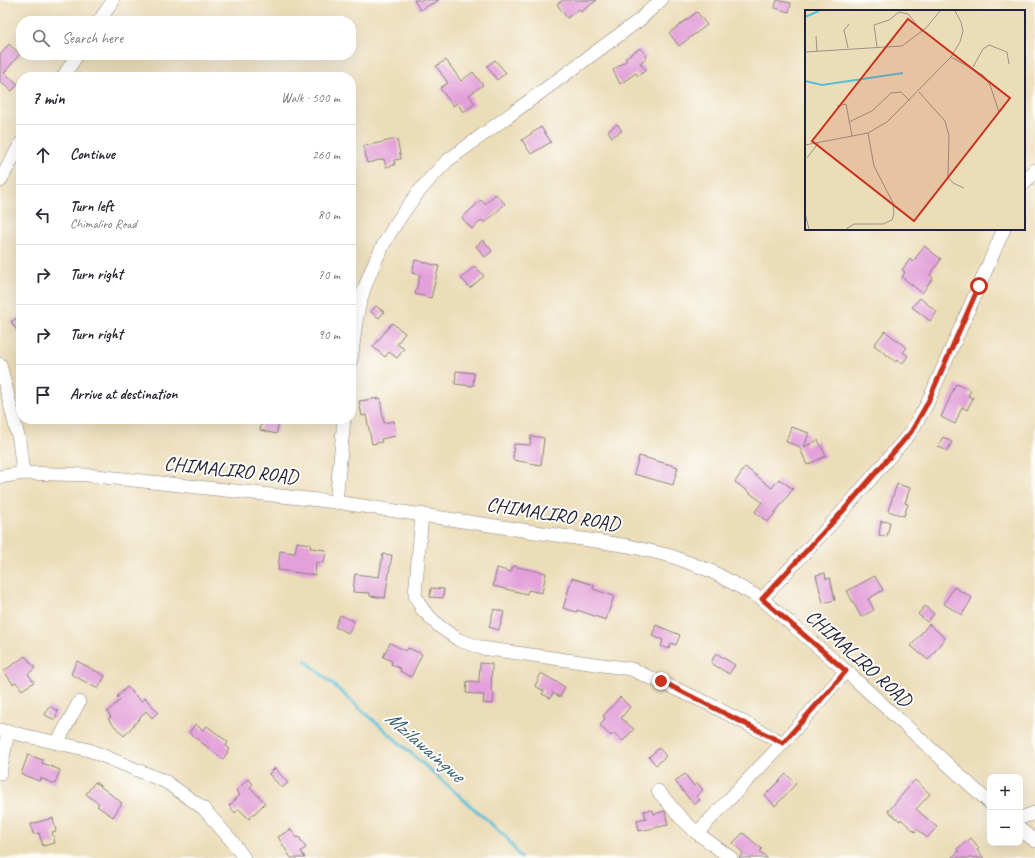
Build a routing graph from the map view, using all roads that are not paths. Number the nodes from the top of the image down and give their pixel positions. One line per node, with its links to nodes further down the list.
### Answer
1 (661, 0): 11 (street)
2 (113, 1): 3 (street)
3 (102, 16)
4 (74, 60): 5 (street)
5 (66, 72)
6 (16, 152): 8 (street)
7 (1035, 170): 9 (street)
8 (0, 181)
9 (1025, 183)
10 (1004, 230): 18 (street)
11 (356, 326)
12 (0, 364): 14 (street)
13 (344, 424): 16 (street)
14 (23, 473): 15 (street, CHIMALIRO ROAD); 16 (street, CHIMALIRO ROAD)
15 (0, 477)
16 (336, 502): 17 (street, CHIMALIRO ROAD)
17 (422, 514): 18 (street, CHIMALIRO ROAD); 23 (street)
18 (762, 599): 19 (street, CHIMALIRO ROAD)
19 (846, 671): 23 (street); 26 (street, CHIMALIRO ROAD)
20 (79, 702): 22 (street)
21 (4, 731): 22 (street); 24 (street)
22 (57, 742): 32 (street)
23 (783, 743): 30 (street)
24 (0, 773)
25 (658, 790): 30 (street)
26 (987, 799)
27 (1035, 813): 28 (street)
28 (1023, 817)
29 (1023, 831): 31 (street)
30 (698, 833): 33 (street)
31 (1035, 841)
32 (244, 858)
33 (731, 858)

